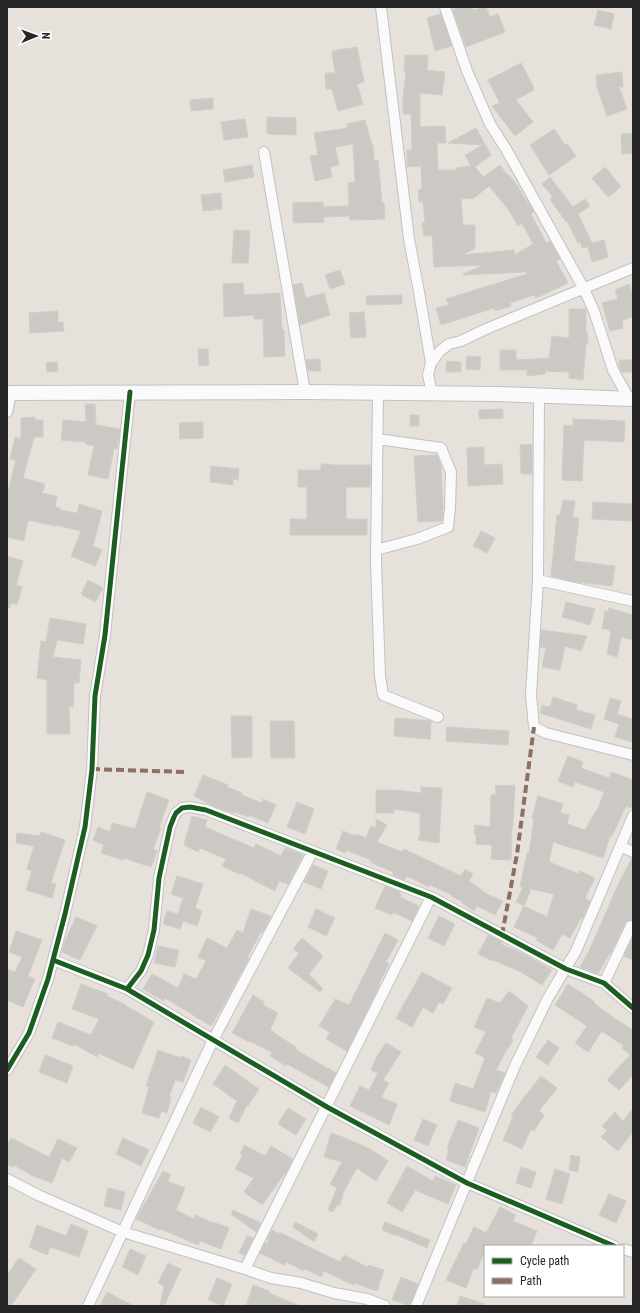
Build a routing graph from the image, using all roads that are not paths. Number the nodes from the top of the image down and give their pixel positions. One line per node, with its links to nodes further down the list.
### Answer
1 (381, 7): 6 (street)
2 (445, 7): 5 (street)
3 (264, 152): 8 (street)
4 (633, 268): 5 (street)
5 (584, 289): 6 (street); 13 (street)
6 (430, 362): 11 (street)
7 (130, 392): 8 (street); 9 (street); 27 (street)
8 (305, 392): 10 (street)
9 (9, 393): 14 (street)
10 (378, 393): 11 (street); 15 (street)
11 (432, 393): 12 (street)
12 (539, 396): 13 (street); 17 (street)
13 (631, 399)
14 (7, 412)
15 (378, 439): 16 (street); 16 (street)
16 (376, 550): 19 (street)
17 (538, 580): 18 (street); 20 (street)
18 (633, 601)
19 (438, 717)
20 (633, 755)
21 (633, 816): 22 (street)
22 (620, 846): 24 (street); 28 (street)
23 (312, 851): 25 (street); 30 (street); 32 (street)
24 (633, 852)
25 (431, 897): 28 (street); 34 (street)
26 (633, 926): 29 (street)
27 (53, 960): 30 (street); 33 (street)
28 (566, 969): 29 (street); 36 (street)
29 (604, 983): 31 (street)
30 (127, 989): 32 (street)
31 (633, 1008)
32 (213, 1040): 34 (street); 37 (street)
33 (7, 1070)
34 (327, 1107): 36 (street); 39 (street)
35 (7, 1179): 37 (street)
36 (467, 1184): 38 (street); 42 (street)
37 (123, 1232): 39 (street); 40 (street)
38 (612, 1245)
39 (246, 1269): 41 (street)
40 (88, 1306)
41 (385, 1306)
42 (416, 1306)

